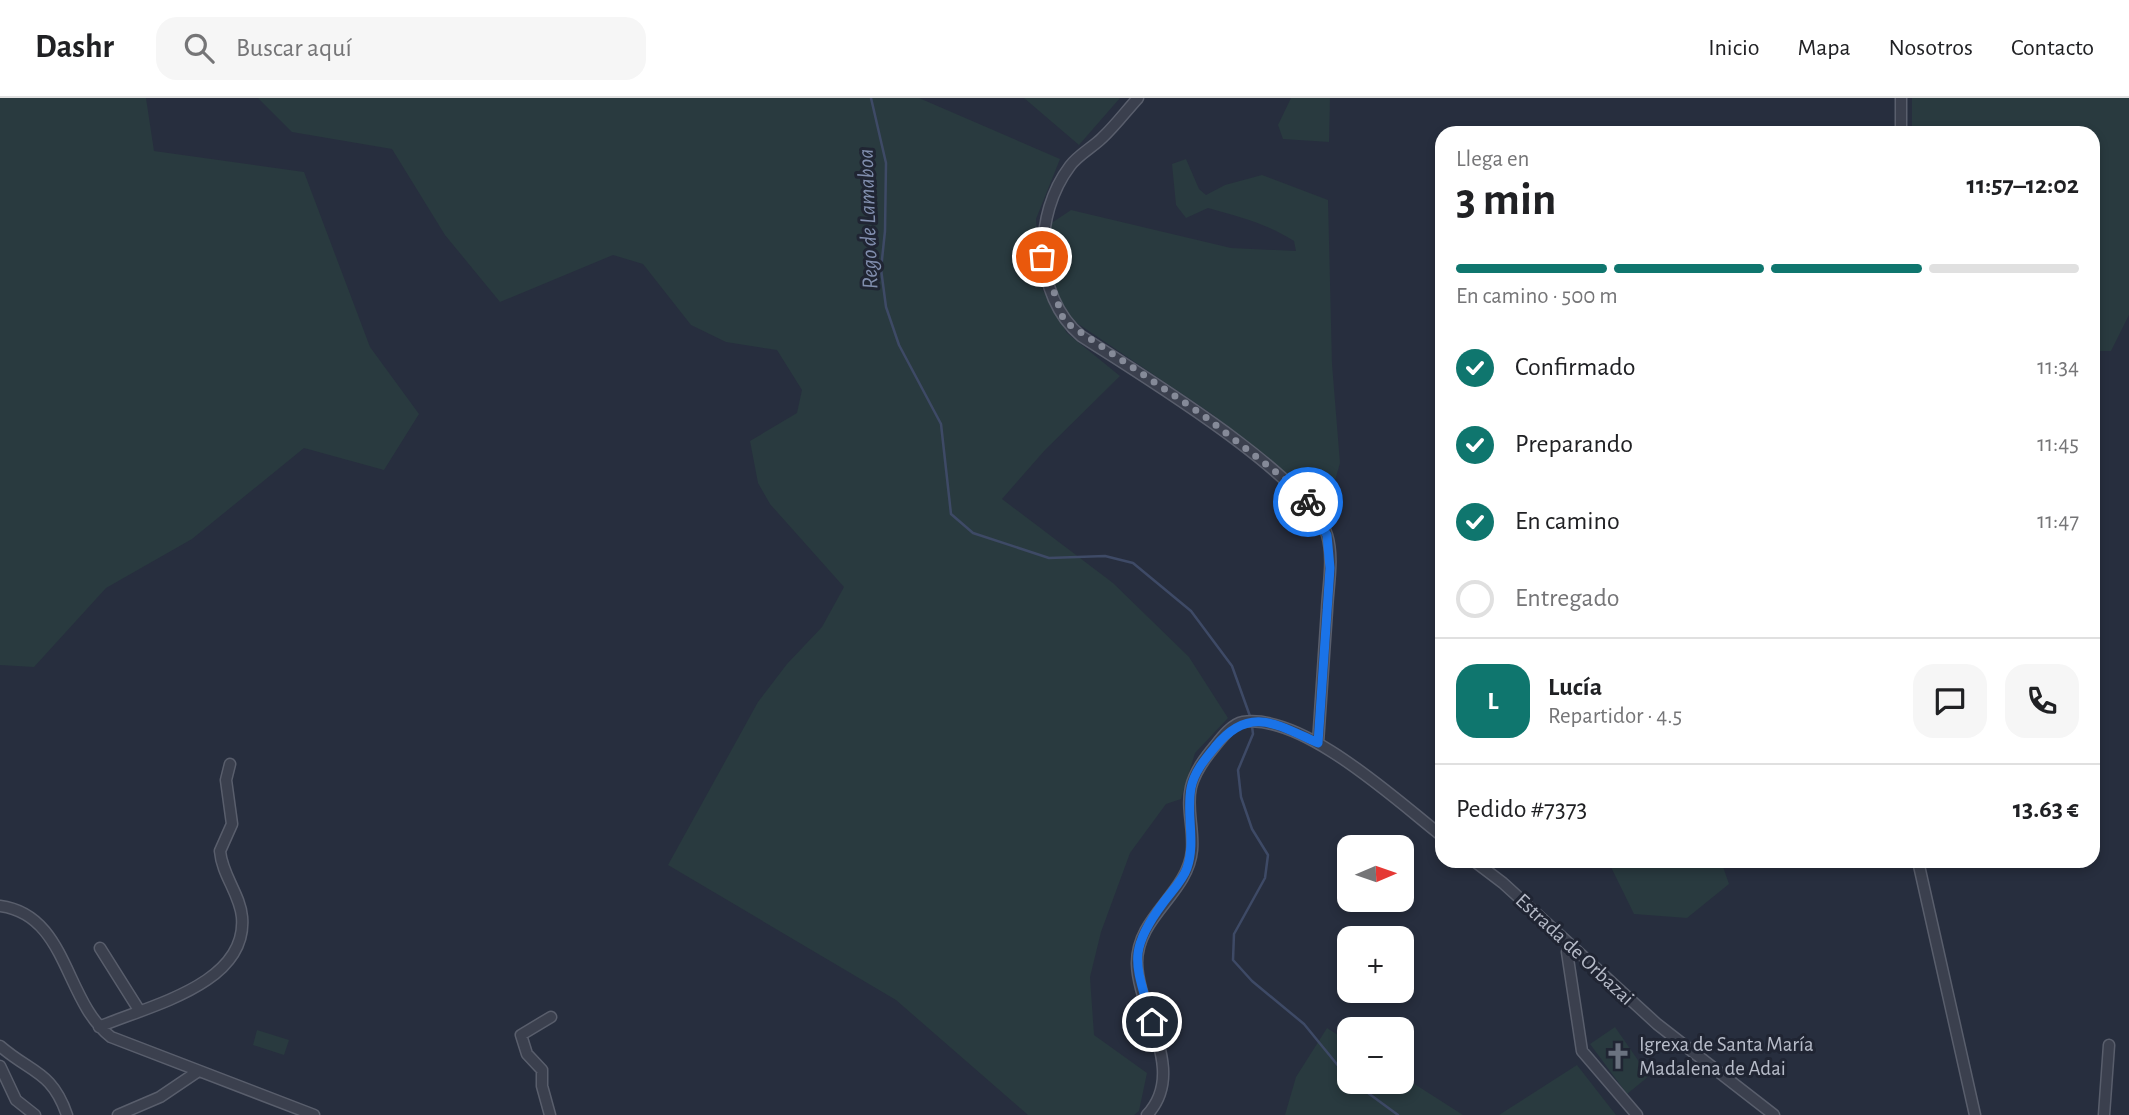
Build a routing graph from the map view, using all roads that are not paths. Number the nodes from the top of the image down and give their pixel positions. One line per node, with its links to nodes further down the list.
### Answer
1 (1138, 98): 4 (street)
2 (1901, 98): 3 (street)
3 (1901, 126)
4 (1318, 743): 6 (street); 26 (street)
5 (230, 764): 14 (street)
6 (1435, 831)
7 (1482, 868): 10 (street, Estrada de Orbazai)
8 (1920, 868): 29 (street)
9 (0, 906): 16 (street)
10 (1569, 944): 12 (street, Estrada de Orbazai); 13 (street)
11 (100, 948): 14 (street)
12 (1580, 954): 13 (street); 28 (street, Estrada de Orbazai)
13 (1569, 965): 27 (street)
14 (139, 1010): 16 (street)
15 (551, 1017): 25 (street)
16 (99, 1027): 20 (street)
17 (2109, 1045): 30 (street)
18 (0, 1046): 22 (street)
19 (0, 1066): 21 (street)
20 (197, 1072): 23 (street); 24 (street)
21 (35, 1115)
22 (67, 1115)
23 (118, 1115)
24 (314, 1115)
25 (550, 1115)
26 (1147, 1115)
27 (1637, 1115)
28 (1774, 1115)
29 (1975, 1115)
30 (2104, 1115)

